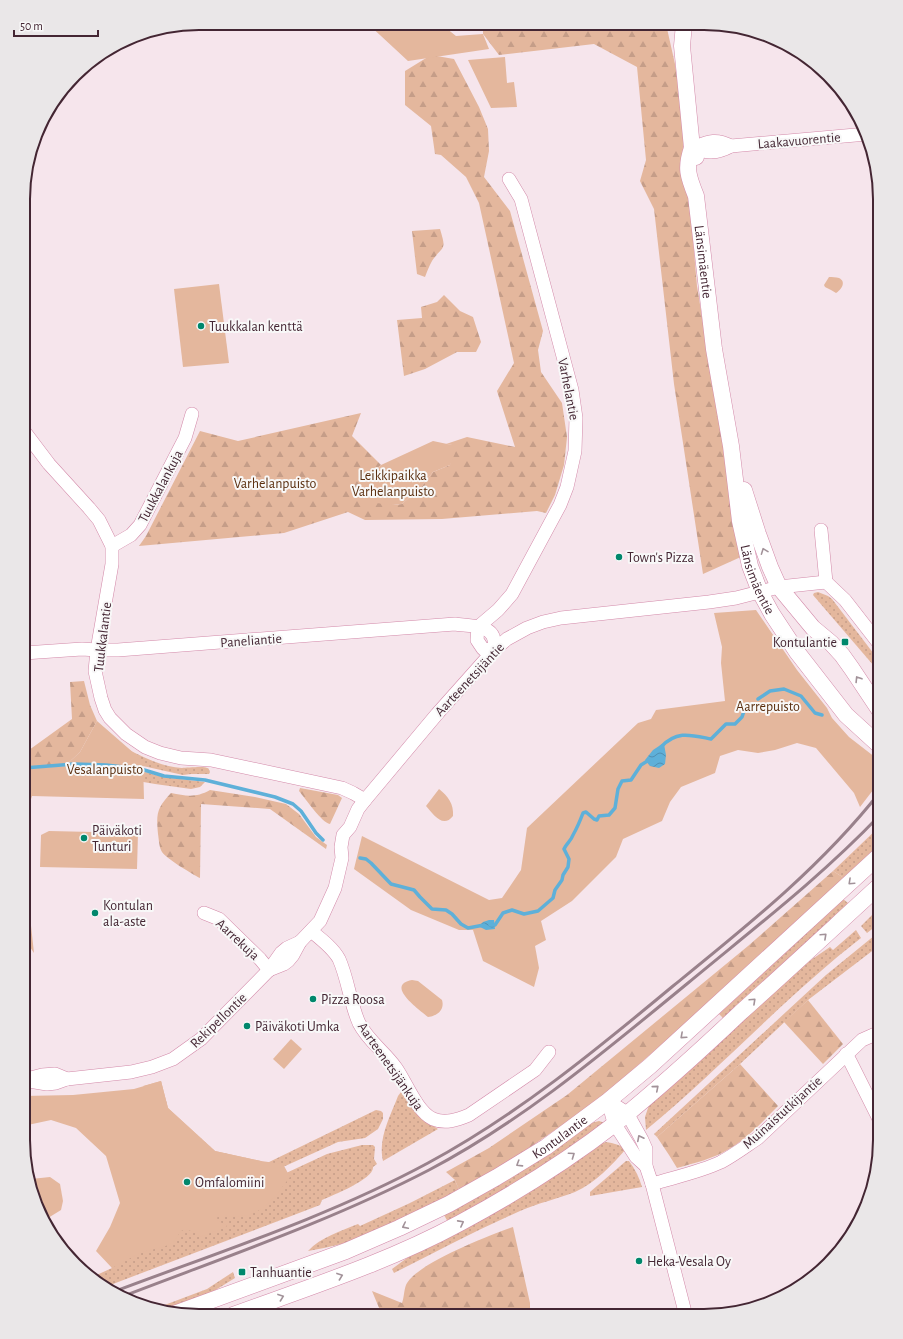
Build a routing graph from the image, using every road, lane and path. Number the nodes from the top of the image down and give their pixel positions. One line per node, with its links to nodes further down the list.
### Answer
1 (677, 30): 3 (main road, Länsimäentie)
2 (683, 30): 3 (main road, Länsimäentie)
3 (682, 46): 5 (main road, Länsimäentie)
4 (860, 135): 5 (street, Laakavuorentie)
5 (692, 148): 9 (main road, Länsimäentie)
6 (509, 179): 15 (street, Varhelantie)
7 (192, 414): 11 (street, Tuukkalankuja)
8 (30, 439): 11 (street, Tuukkalantie)
9 (732, 446): 13 (main road, Länsimäentie, one-way to 9); 14 (main road, Länsimäentie)
10 (821, 530): 12 (street)
11 (112, 546): 17 (street, Tuukkalantie)
12 (826, 582): 13 (street, Aarteenetsijäntie); 16 (street)
13 (779, 587): 14 (street, Aarteenetsijäntie); 20 (main road, Länsimäentie, one-way to 13)
14 (760, 592): 18 (street, Aarteenetsijäntie); 21 (main road, Länsimäentie)
15 (478, 627): 17 (street, Paneliantie); 18 (street)
16 (873, 636)
17 (97, 650): 19 (street, Paneliantie); 22 (street, Tuukkalantie)
18 (494, 650): 22 (street, Aarteenetsijäntie)
19 (30, 653)
20 (873, 701)
21 (873, 740)
22 (364, 800): 26 (street, Aarteenetsijäntie)
23 (873, 861): 32 (main road, Kontulantie, one-way to 32)
24 (873, 891): 34 (main road, Kontulantie, one-way to 24)
25 (204, 912): 27 (street, Aarrekuja)
26 (311, 931): 27 (street, Rekipellontie); 29 (street, Aarteenetsijänkuja)
27 (269, 970): 31 (street, Rekipellontie)
28 (873, 1035): 30 (street, Muinaistutkijantie)
29 (549, 1052)
30 (846, 1054): 33 (street); 37 (street, Muinaistutkijantie)
31 (30, 1078)
32 (608, 1101): 34 (street); 35 (street); 38 (main road, Kontulantie, one-way to 38)
33 (873, 1108)
34 (627, 1113): 35 (main road, Kontulantie); 36 (street, one-way to 34)
35 (614, 1124): 36 (street); 39 (main road, Kontulantie, one-way to 35)
36 (646, 1166): 37 (street)
37 (652, 1184): 40 (street)
38 (188, 1309)
39 (249, 1309)
40 (684, 1309)

